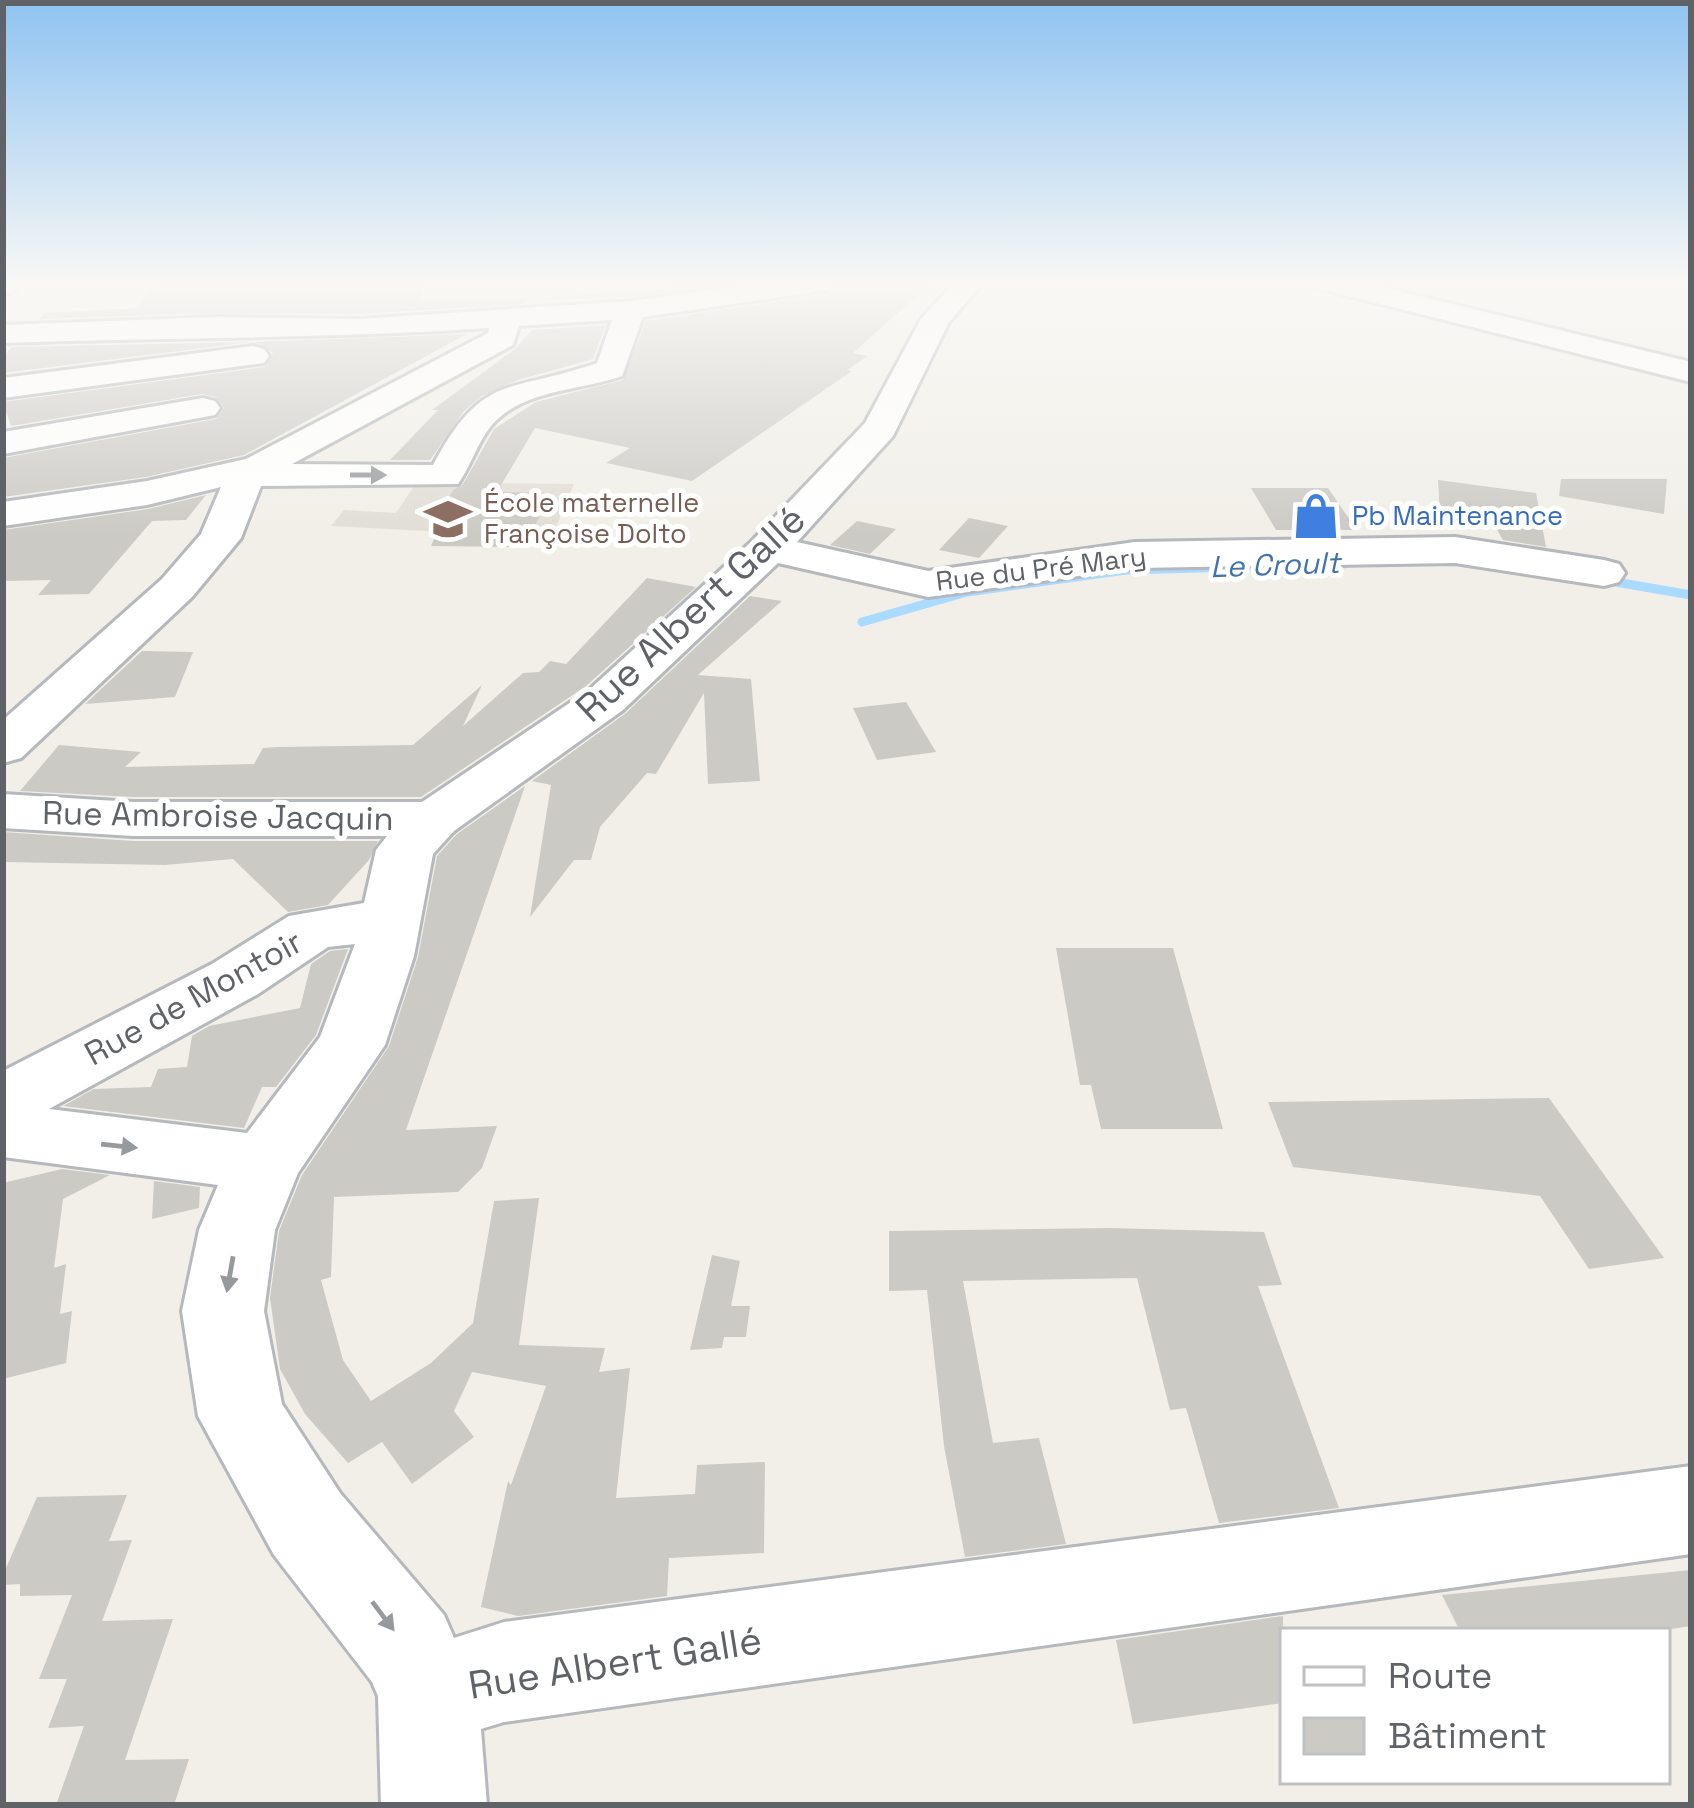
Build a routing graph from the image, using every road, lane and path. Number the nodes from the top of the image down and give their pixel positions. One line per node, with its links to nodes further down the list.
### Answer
1 (187, 366): 5 (street)
2 (451, 366): 8 (street)
3 (612, 366): 8 (street, one-way to 3)
4 (912, 366): 10 (street, Rue Albert Gallé)
5 (3, 388)
6 (202, 408): 7 (street)
7 (3, 443)
8 (255, 471): 9 (street); 12 (street)
9 (3, 514)
10 (769, 548): 11 (street, Rue du Pré Mary); 14 (street, Rue Albert Gallé)
11 (1604, 573)
12 (3, 747)
13 (3, 811): 14 (street, Rue Ambroise Jacquin)
14 (434, 819): 15 (street, Rue Albert Gallé)
15 (392, 919): 16 (street, Rue de Montoir); 18 (street, Rue Albert Gallé)
16 (3, 1102)
17 (3, 1130): 18 (street, one-way to 18)
18 (265, 1163): 20 (street, Rue Albert Gallé, one-way to 20)
19 (1691, 1510): 20 (street, Rue Albert Gallé)
20 (428, 1696): 21 (street)
21 (434, 1805)

